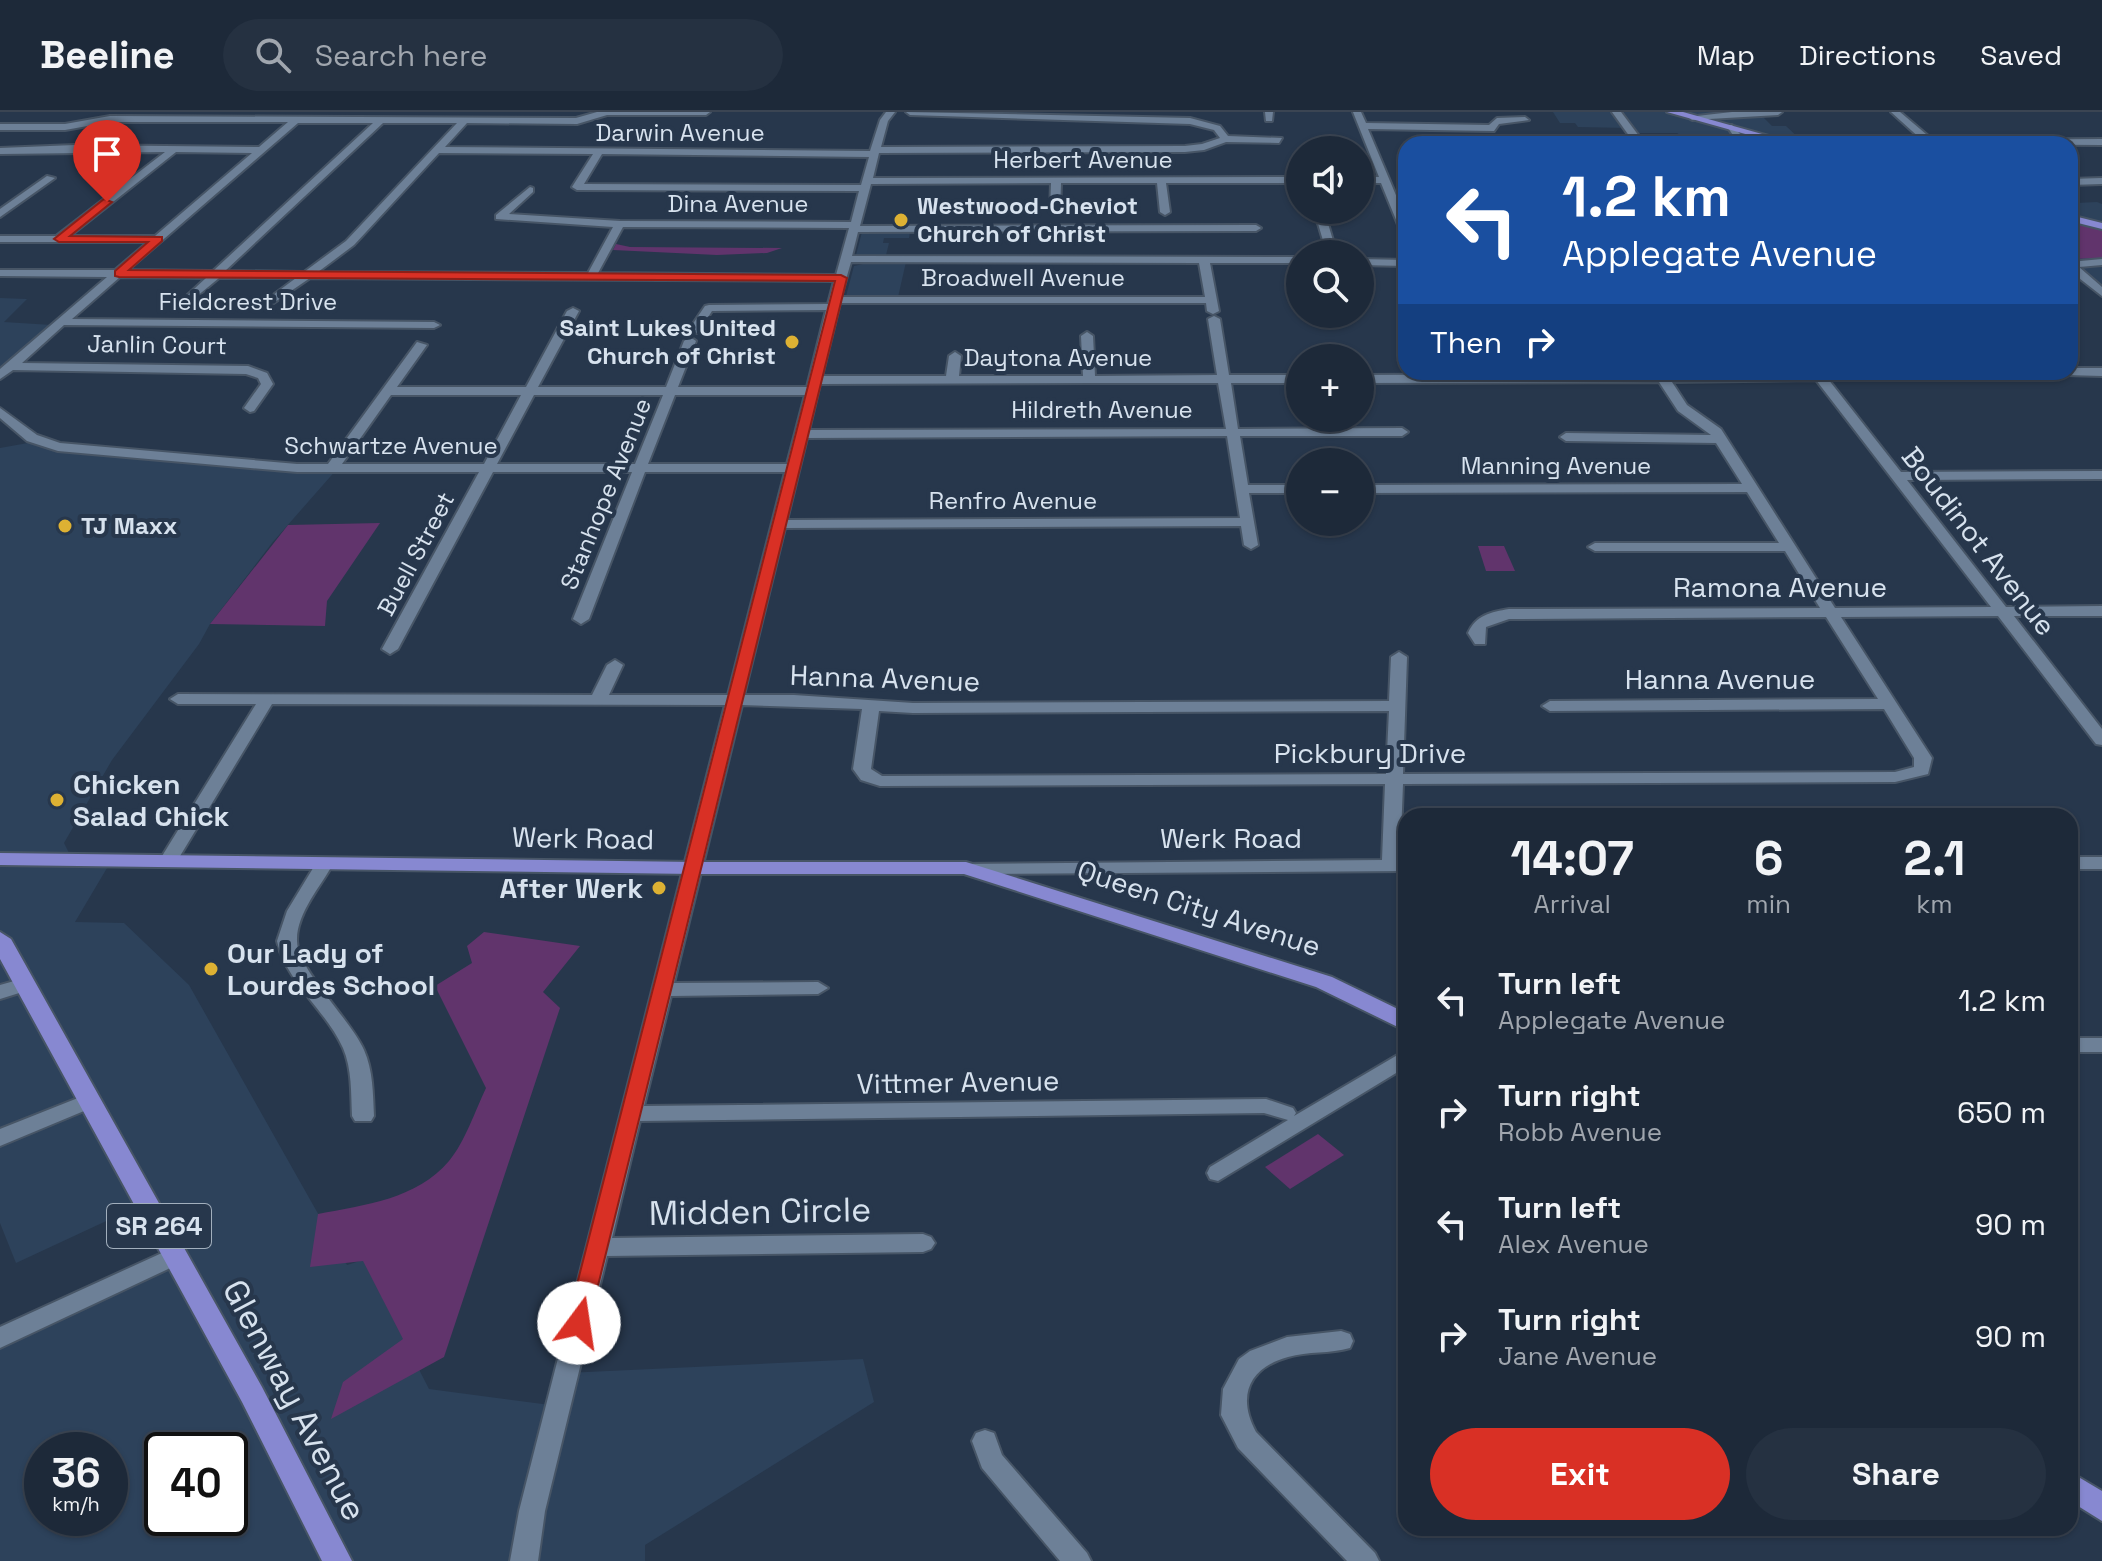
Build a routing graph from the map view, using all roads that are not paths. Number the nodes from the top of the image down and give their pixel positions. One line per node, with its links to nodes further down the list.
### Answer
1 (606, 112): 2 (street); 14 (street)
2 (706, 112)
3 (891, 112): 31 (street)
4 (910, 112): 23 (street)
5 (1357, 112): 16 (street)
6 (1616, 112): 19 (street)
7 (1672, 112): 12 (main road)
8 (1778, 112): 12 (street)
9 (1895, 112): 22 (street)
10 (100, 116): 11 (street); 17 (street)
11 (302, 116): 13 (street); 28 (street)
12 (1692, 117): 18 (main road)
13 (382, 119): 14 (street); 65 (street)
14 (465, 120): 29 (street)
15 (1525, 120): 16 (street)
16 (1363, 126): 41 (street)
17 (0, 127)
18 (1729, 127): 20 (street); 21 (main road)
19 (1634, 136)
20 (1737, 136)
21 (1762, 136)
22 (1923, 136)
23 (1225, 139): 24 (street); 31 (street, Darwin Avenue)
24 (1279, 140)
25 (2078, 142): 26 (street)
26 (2102, 142)
27 (174, 149): 28 (street); 30 (street); 53 (street)
28 (261, 150): 54 (street)
29 (437, 150): 32 (street, Darwin Avenue); 66 (street)
30 (0, 151)
31 (875, 152): 32 (street, Darwin Avenue); 40 (street)
32 (598, 153): 40 (street, Herbert Avenue)
33 (50, 178): 46 (street)
34 (1056, 180): 35 (street, Herbert Avenue); 40 (street, Herbert Avenue); 44 (street)
35 (1161, 180): 36 (street, Herbert Avenue); 45 (street)
36 (1286, 180)
37 (2102, 181): 39 (street)
38 (1374, 182): 41 (street)
39 (2078, 182)
40 (866, 184): 50 (street)
41 (1390, 185): 43 (street)
42 (530, 190): 48 (street, Dina Avenue)
43 (1398, 208)
44 (1055, 212)
45 (1165, 212)
46 (0, 214)
47 (2078, 220): 49 (main road)
48 (620, 224): 50 (street, Dina Avenue); 67 (street)
49 (2101, 226)
50 (854, 227): 51 (street, Dina Avenue); 56 (street)
51 (1256, 228)
52 (0, 239): 53 (street)
53 (59, 239): 54 (street)
54 (158, 239): 64 (street)
55 (1204, 258): 56 (street); 57 (street); 74 (street)
56 (847, 259): 68 (street)
57 (1286, 260)
58 (1374, 262): 60 (street)
59 (2102, 262): 61 (street)
60 (1398, 263)
61 (2078, 264)
62 (2078, 272): 69 (street)
63 (0, 273): 64 (street)
64 (119, 273): 65 (street); 76 (street)
65 (216, 274): 66 (street); 70 (street)
66 (308, 275): 67 (street); 71 (street)
67 (591, 277): 68 (street)
68 (841, 278): 72 (street)
69 (2102, 293)
70 (185, 303)
71 (269, 303)
72 (834, 304): 73 (street, Broadwell Avenue); 74 (street, Broadwell Avenue); 90 (street)
73 (709, 308): 93 (street, Stanhope Avenue)
74 (1213, 310): 87 (street)
75 (573, 311): 92 (street, Buell Street)
76 (61, 322): 79 (street); 91 (street, Fieldcrest Drive)
77 (1087, 336): 86 (street)
78 (955, 356): 85 (street)
79 (5, 371): 94 (street, Janlin Court)
80 (2078, 372): 81 (street)
81 (2102, 372)
82 (1374, 378): 83 (street)
83 (1398, 378)
84 (1286, 379): 87 (street, Daytona Avenue)
85 (952, 380): 86 (street, Daytona Avenue); 90 (street, Daytona Avenue)
86 (1089, 380): 87 (street, Daytona Avenue)
87 (1222, 380): 96 (street)
88 (1664, 380): 100 (street)
89 (1822, 380): 106 (street, Boudinot Avenue)
90 (814, 386): 93 (street, Daytona Avenue); 98 (street)
91 (390, 391): 92 (street, Daytona Avenue); 101 (street)
92 (529, 391): 93 (street, Daytona Avenue); 102 (street, Buell Street)
93 (671, 391): 103 (street, Stanhope Avenue)
94 (250, 408)
95 (0, 412): 101 (street, Schwartze Avenue)
96 (1232, 432): 97 (street, Hildreth Avenue); 98 (street, Hildreth Avenue); 108 (street)
97 (1402, 432)
98 (802, 434): 104 (street)
99 (1566, 437): 100 (street)
100 (1720, 439): 107 (street)
101 (332, 468): 102 (street, Schwartze Avenue)
102 (487, 468): 103 (street, Schwartze Avenue); 121 (street, Buell Street)
103 (640, 468): 104 (street, Schwartze Avenue); 119 (street, Stanhope Avenue)
104 (793, 468): 112 (street)
105 (2102, 475): 106 (street)
106 (1896, 476): 117 (street, Boudinot Avenue)
107 (1752, 488): 110 (street, Manning Avenue); 115 (street)
108 (1242, 489): 109 (street); 111 (street)
109 (1286, 489)
110 (1374, 489)
111 (1247, 522): 112 (street, Renfro Avenue); 113 (street)
112 (779, 524): 127 (street)
113 (1251, 545)
114 (1595, 547): 115 (street)
115 (1789, 547): 118 (street)
116 (2102, 611): 117 (street, Ramona Avenue)
117 (2002, 612): 118 (street, Ramona Avenue); 132 (street, Boudinot Avenue)
118 (1831, 613): 120 (street, Ramona Avenue); 128 (street)
119 (581, 619)
120 (1480, 641)
121 (390, 649)
122 (1399, 657): 130 (street)
123 (615, 665): 126 (street)
124 (178, 699): 125 (street, Hanna Avenue)
125 (267, 699): 126 (street, Hanna Avenue); 136 (street)
126 (598, 700): 127 (street, Hanna Avenue)
127 (736, 700): 129 (street, Hanna Avenue); 142 (street)
128 (1890, 704): 131 (street, Hanna Avenue); 133 (street, Pickbury Drive)
129 (871, 706): 130 (street, Hanna Avenue); 133 (street, Pickbury Drive)
130 (1398, 706): 133 (street)
131 (1550, 706)
132 (2102, 740)
133 (1394, 779): 140 (street)
134 (0, 859): 135 (main road, Werk Road)
135 (24, 859): 136 (main road, Werk Road); 141 (main road)
136 (168, 861): 139 (main road, Werk Road)
137 (2078, 863): 138 (street)
138 (2102, 863)
139 (324, 864): 142 (main road, Werk Road); 156 (street)
140 (1398, 865): 143 (street, Werk Road)
141 (0, 868)
142 (694, 868): 143 (main road, Werk Road); 147 (street)
143 (966, 868): 149 (main road, Queen City Avenue)
144 (0, 939): 145 (main road, Glenway Avenue / SR 264)
145 (25, 984): 148 (street); 153 (main road, Glenway Avenue / SR 264)
146 (818, 988): 147 (street)
147 (661, 990): 155 (street)
148 (0, 992)
149 (1398, 1018)
150 (2078, 1045): 151 (street)
151 (2102, 1045)
152 (1398, 1062): 158 (street)
153 (88, 1101): 157 (street); 161 (main road, Glenway Avenue / SR 264)
154 (1285, 1113): 155 (street, Vittmer Avenue)
155 (631, 1114): 160 (street)
156 (363, 1116)
157 (0, 1138)
158 (1218, 1173)
159 (923, 1243): 160 (street, Midden Circle)
160 (597, 1247): 168 (street)
161 (175, 1256): 162 (street); 167 (main road, Glenway Avenue / SR 264)
162 (0, 1338)
163 (1341, 1341): 170 (street)
164 (985, 1441): 169 (street)
165 (2078, 1490): 166 (main road)
166 (2102, 1508)
167 (337, 1561)
168 (524, 1561)
169 (1077, 1561)
170 (1365, 1561)

